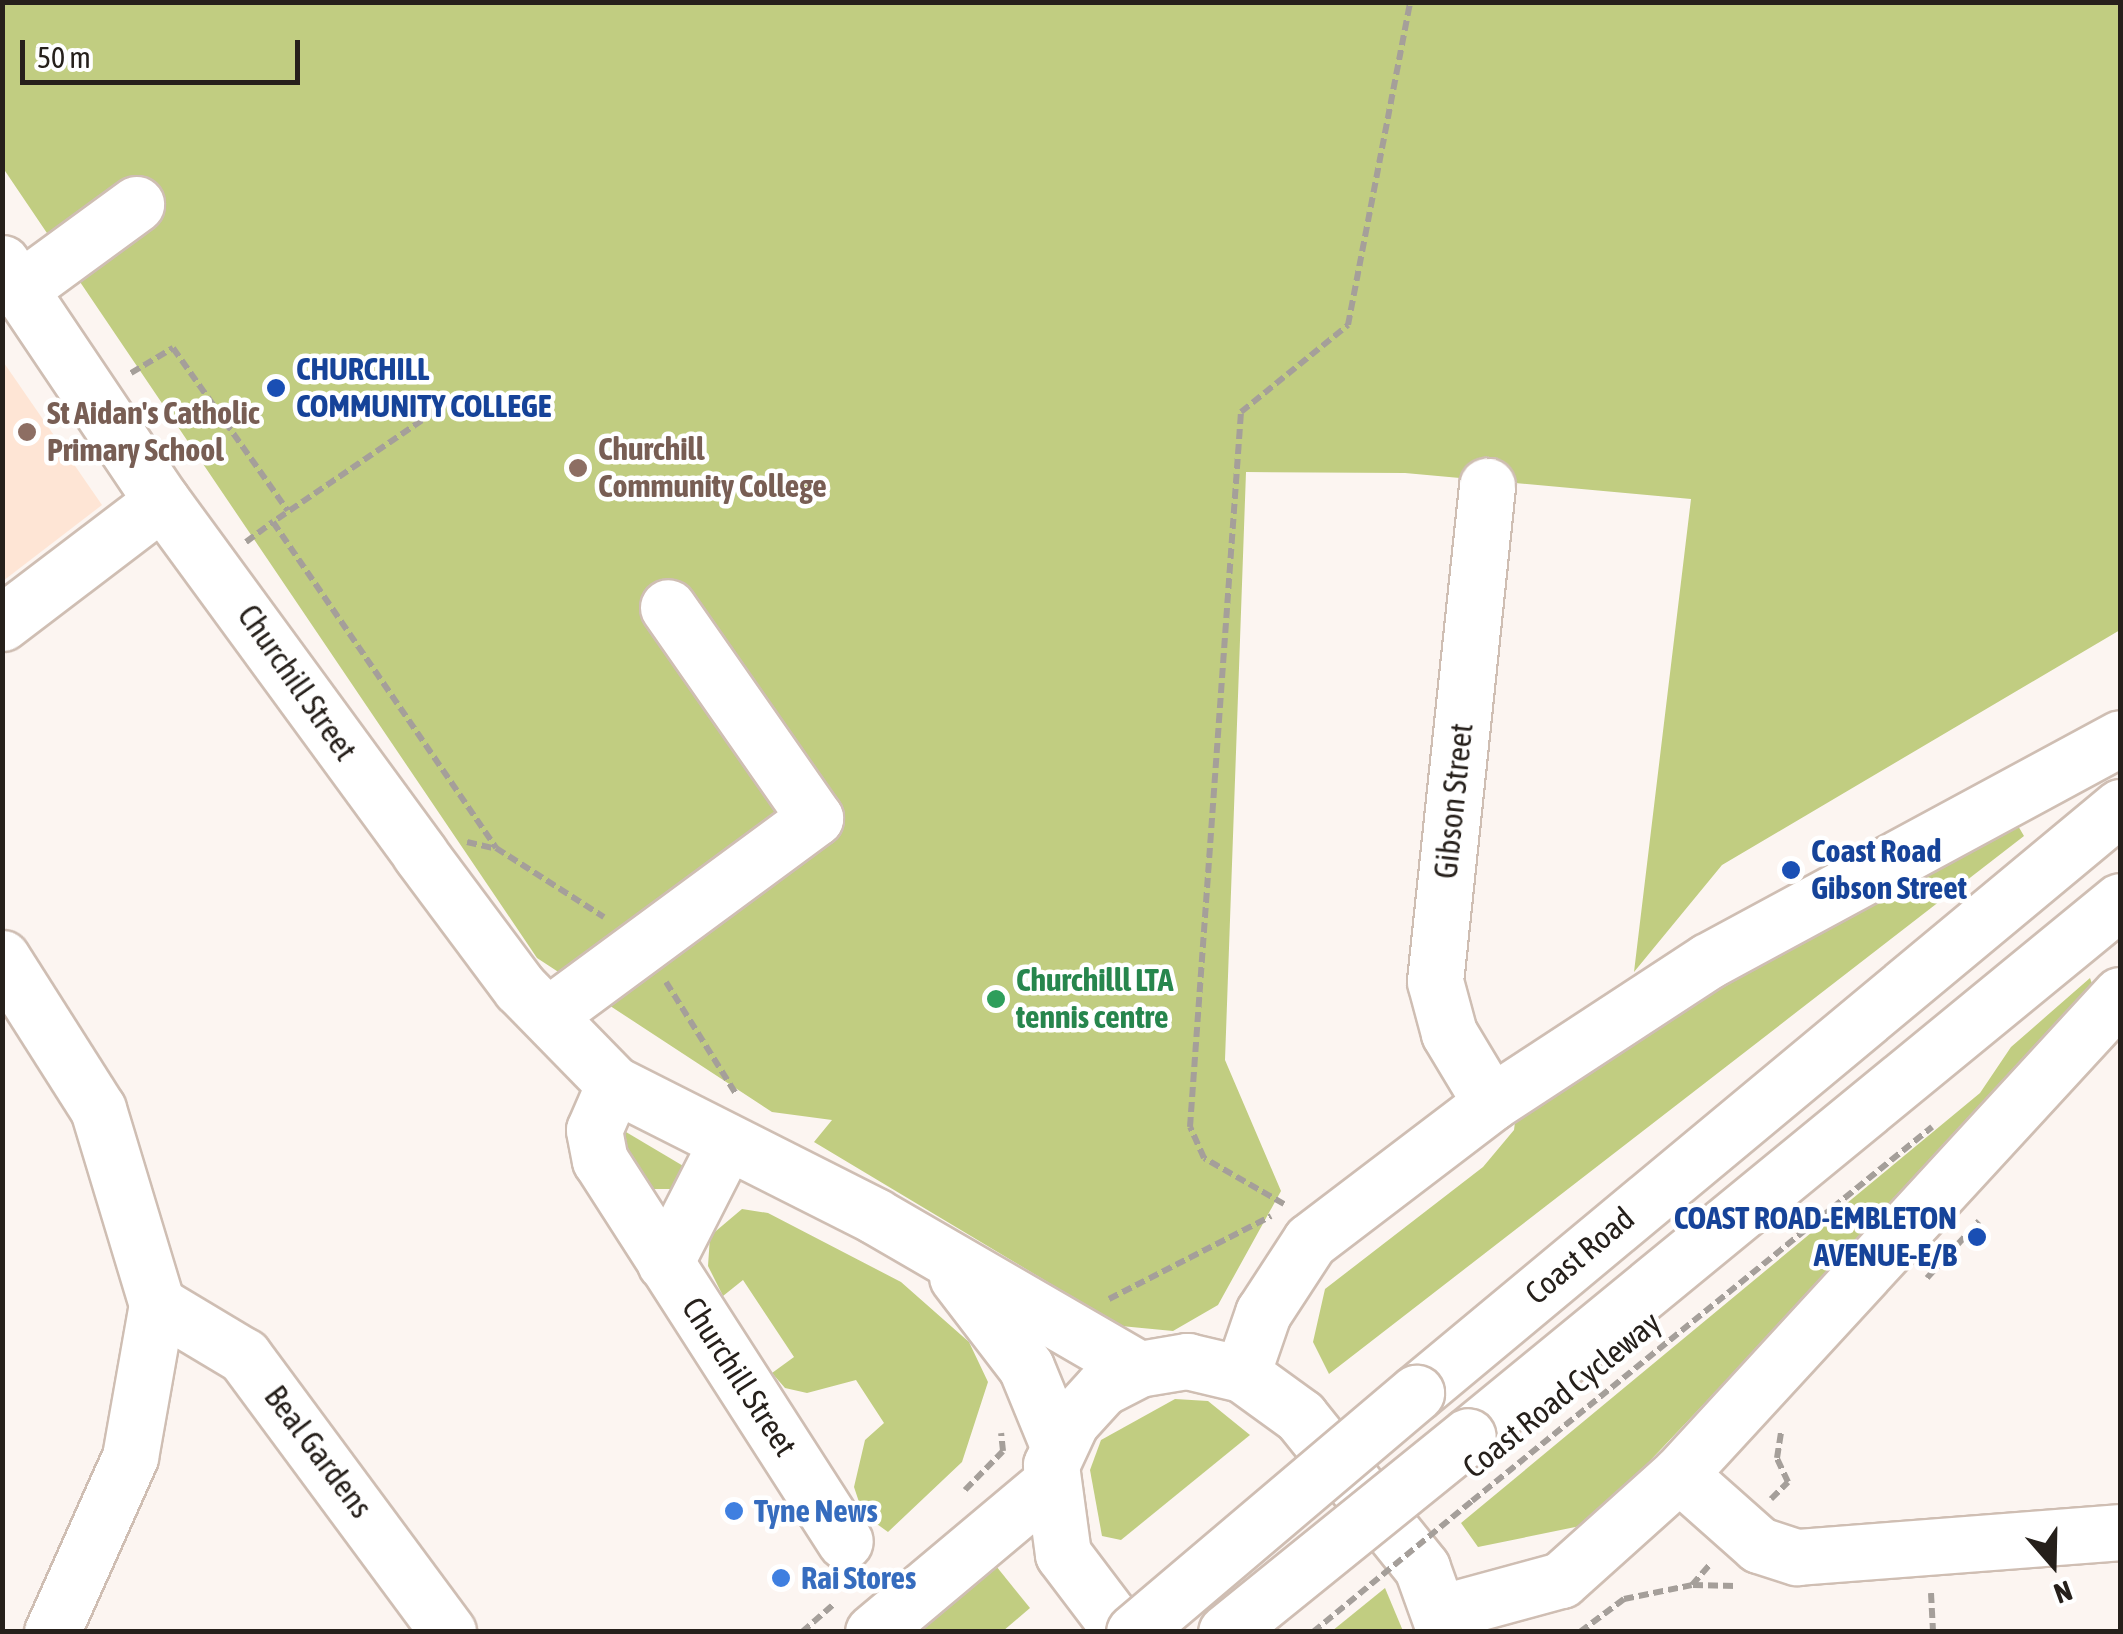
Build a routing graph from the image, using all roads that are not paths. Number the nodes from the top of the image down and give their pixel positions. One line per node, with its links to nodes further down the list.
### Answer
1 (136, 204): 2 (main road)
2 (11, 276): 4 (main road, Churchill Street)
3 (1487, 486): 14 (main road, Gibson Street)
4 (162, 501): 6 (main road); 12 (main road, Churchill Street)
5 (668, 606): 12 (main road)
6 (2, 623)
7 (2120, 738): 14 (main road)
8 (2120, 806): 30 (main road, Coast Road, bridge)
9 (2120, 901): 31 (main road, Coast Road, bridge)
10 (2, 958): 18 (main road)
11 (2120, 995): 22 (main road)
12 (548, 1015): 13 (main road, Churchill Street)
13 (614, 1084): 15 (main road, Churchill Street); 17 (main road, Churchill Street)
14 (1492, 1104): 20 (main road)
15 (734, 1126): 16 (main road, Churchill Street); 17 (main road, Churchill Street)
16 (938, 1256): 19 (main road, Churchill Street); 21 (main road, Churchill Street)
17 (665, 1262): 24 (main road, Churchill Street)
18 (157, 1304): 26 (main road); 27 (main road, Beal Gardens)
19 (1139, 1369): 20 (main road); 21 (main road)
20 (1242, 1374): 25 (main road)
21 (1053, 1465): 28 (main road); 29 (main road, Churchill Street)
22 (1678, 1474): 23 (main road); 25 (main road)
23 (2120, 1532)
24 (845, 1541)
25 (1444, 1622)
26 (52, 1632)
27 (448, 1632)
28 (873, 1632)
29 (1122, 1632)
30 (1134, 1632)
31 (1226, 1632)

